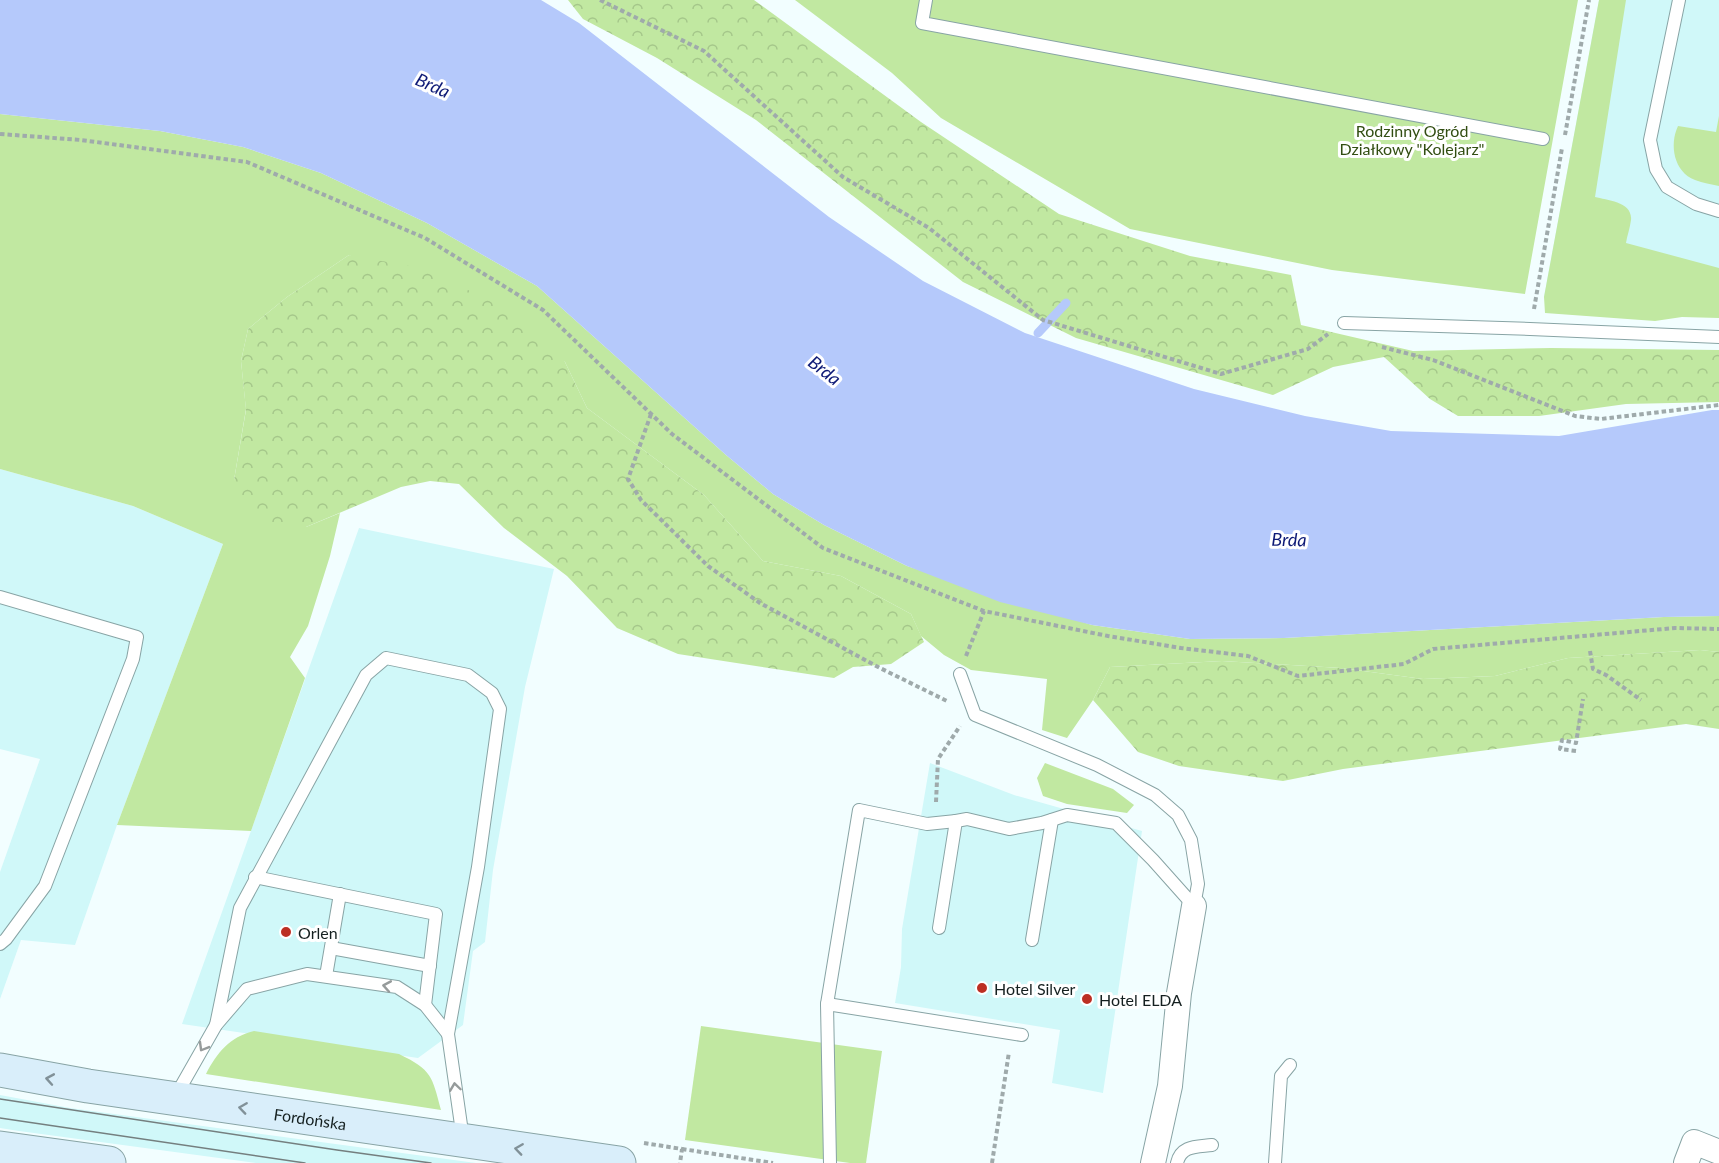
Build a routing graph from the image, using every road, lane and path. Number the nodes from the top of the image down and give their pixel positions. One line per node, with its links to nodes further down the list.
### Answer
1 (600, 0): 7 (path)
2 (926, 0): 5 (lane)
3 (1679, 0): 6 (lane)
4 (0, 134): 10 (path)
5 (1543, 139)
6 (1719, 211)
7 (1344, 323): 8 (lane); 9 (path)
8 (1719, 338)
9 (1719, 405)
10 (651, 414): 12 (path); 18 (path)
11 (0, 597): 27 (lane)
12 (984, 611): 13 (path); 15 (path)
13 (1719, 629)
14 (1590, 651): 17 (path)
15 (960, 674): 18 (lane)
16 (1583, 699): 19 (path)
17 (1641, 700)
18 (975, 715): 21 (path); 24 (lane)
19 (1576, 751)
20 (1052, 820): 21 (lane); 24 (lane); 26 (lane)
21 (956, 821): 25 (lane); 31 (lane)
22 (255, 877): 23 (lane); 33 (lane); 34 (lane)
23 (340, 894): 28 (lane); 29 (lane)
24 (1194, 906): 50 (street)
25 (939, 928)
26 (1032, 940)
27 (0, 944)
28 (331, 948): 29 (lane); 30 (lane)
29 (430, 966): 32 (lane)
30 (326, 976): 32 (lane, one-way to 30); 33 (lane)
31 (827, 1004): 35 (lane); 48 (lane)
32 (424, 1005): 34 (lane)
33 (216, 1025): 38 (lane, one-way to 38)
34 (448, 1034): 39 (lane, one-way to 34)
35 (1017, 1034): 49 (path)
36 (1290, 1065): 52 (lane)
37 (0, 1070): 38 (main road, Fordońska, one-way to 37)
38 (174, 1098): 39 (main road, Fordońska, one-way to 38)
39 (463, 1140): 46 (main road, Fordońska, one-way to 39)
40 (1212, 1145): 51 (lane)
41 (0, 1148): 45 (main road)
42 (682, 1149): 47 (path)
43 (1690, 1152): 44 (street)
44 (1719, 1152)
45 (109, 1163)
46 (619, 1163)
47 (773, 1163)
48 (830, 1163)
49 (992, 1163)
50 (1153, 1163)
51 (1177, 1163)
52 (1275, 1163)

